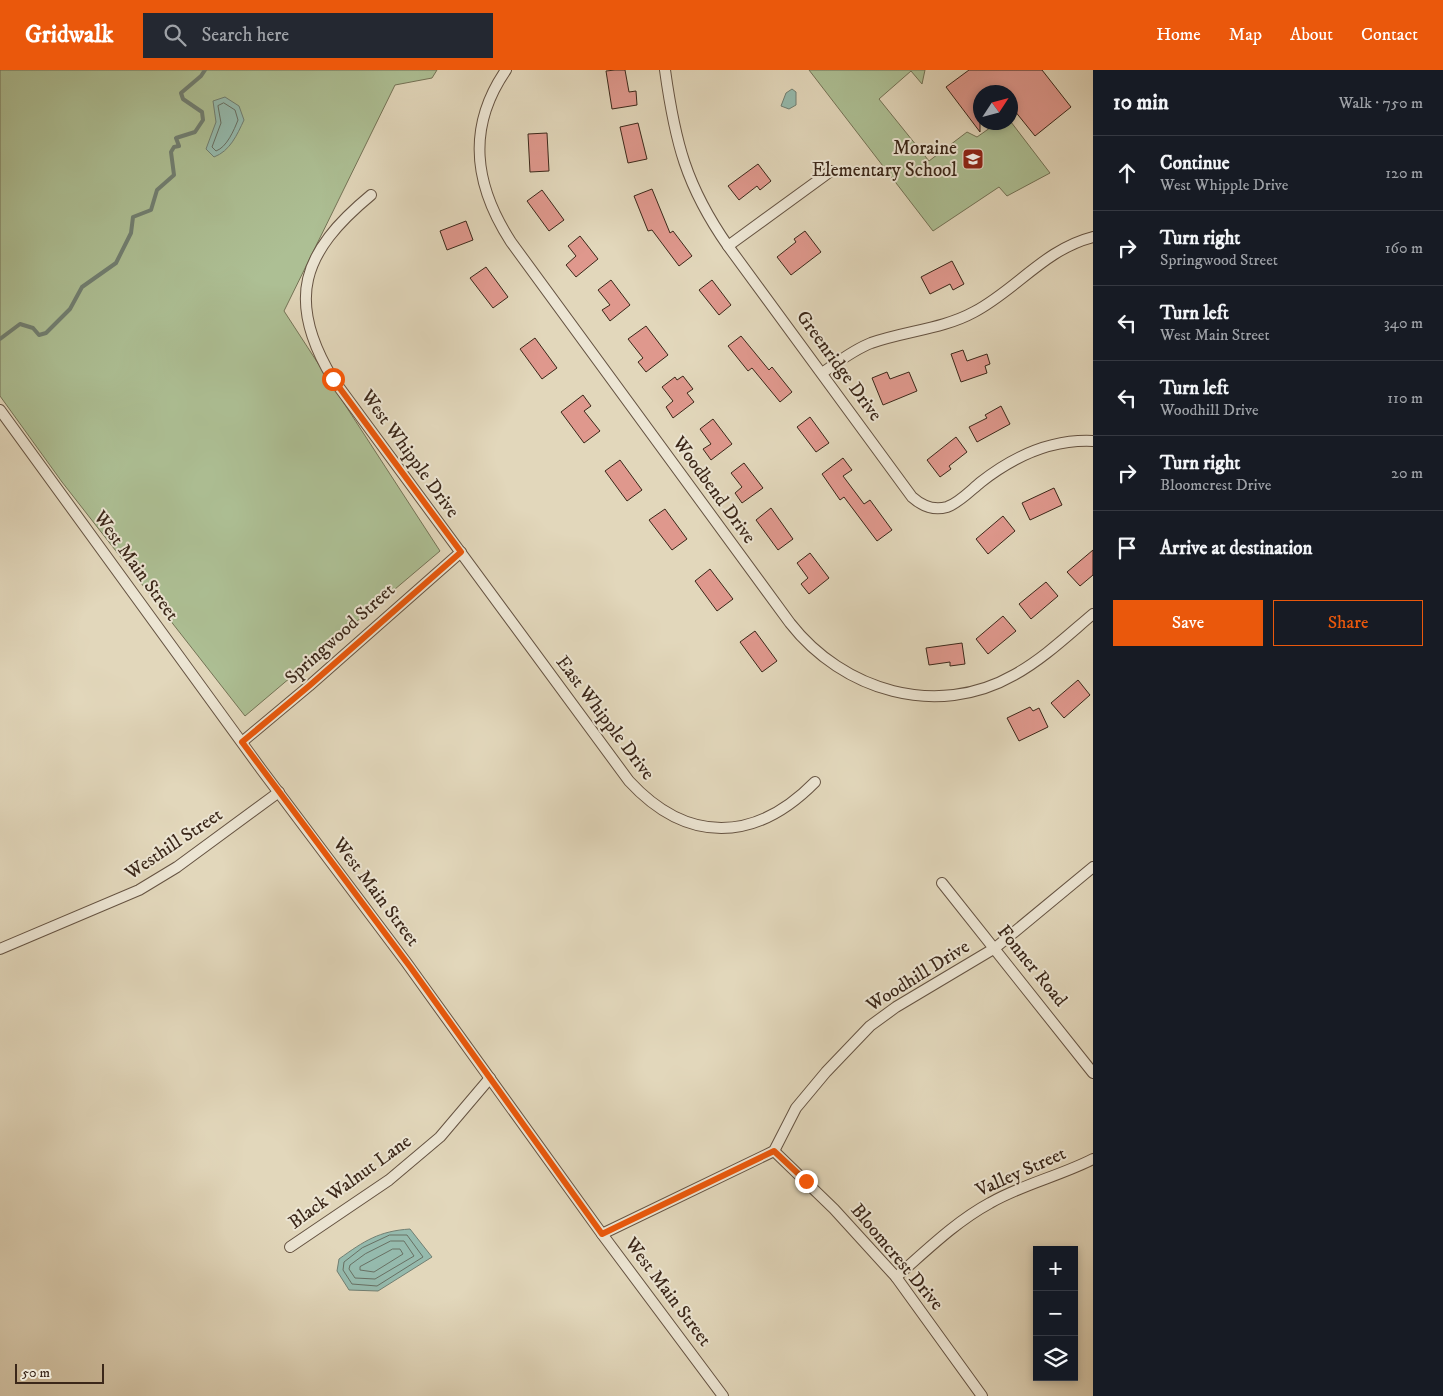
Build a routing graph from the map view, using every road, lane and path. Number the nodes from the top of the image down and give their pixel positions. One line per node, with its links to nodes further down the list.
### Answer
1 (506, 70): 11 (street, Woodbend Drive)
2 (665, 70): 6 (street, Greenridge Drive)
3 (831, 170): 6 (street)
4 (371, 195): 10 (street, West Whipple Drive)
5 (1093, 236): 7 (street)
6 (728, 246): 7 (street, Greenridge Drive)
7 (822, 373): 9 (street, Greenridge Drive)
8 (0, 410): 12 (street, West Main Street)
9 (1093, 441)
10 (461, 552): 12 (street, Springwood Street); 13 (street, East Whipple Drive)
11 (1093, 614)
12 (242, 742): 14 (street, West Main Street)
13 (815, 782)
14 (278, 792): 18 (street, Westhill Street); 20 (street, West Main Street)
15 (1093, 867): 17 (street, Woodhill Drive)
16 (942, 882): 17 (street, Fonner Road)
17 (995, 948): 19 (street, Fonner Road); 21 (street, Woodhill Drive)
18 (0, 949)
19 (1093, 1073)
20 (490, 1078): 23 (street, West Main Street); 24 (street, Black Walnut Lane)
21 (774, 1151): 23 (street); 25 (street, Bloomcrest Drive)
22 (1093, 1159): 25 (street, Valley Street)
23 (602, 1234): 26 (street, West Main Street)
24 (290, 1247)
25 (896, 1277): 27 (street, Bloomcrest Drive)
26 (724, 1396)
27 (982, 1396)

